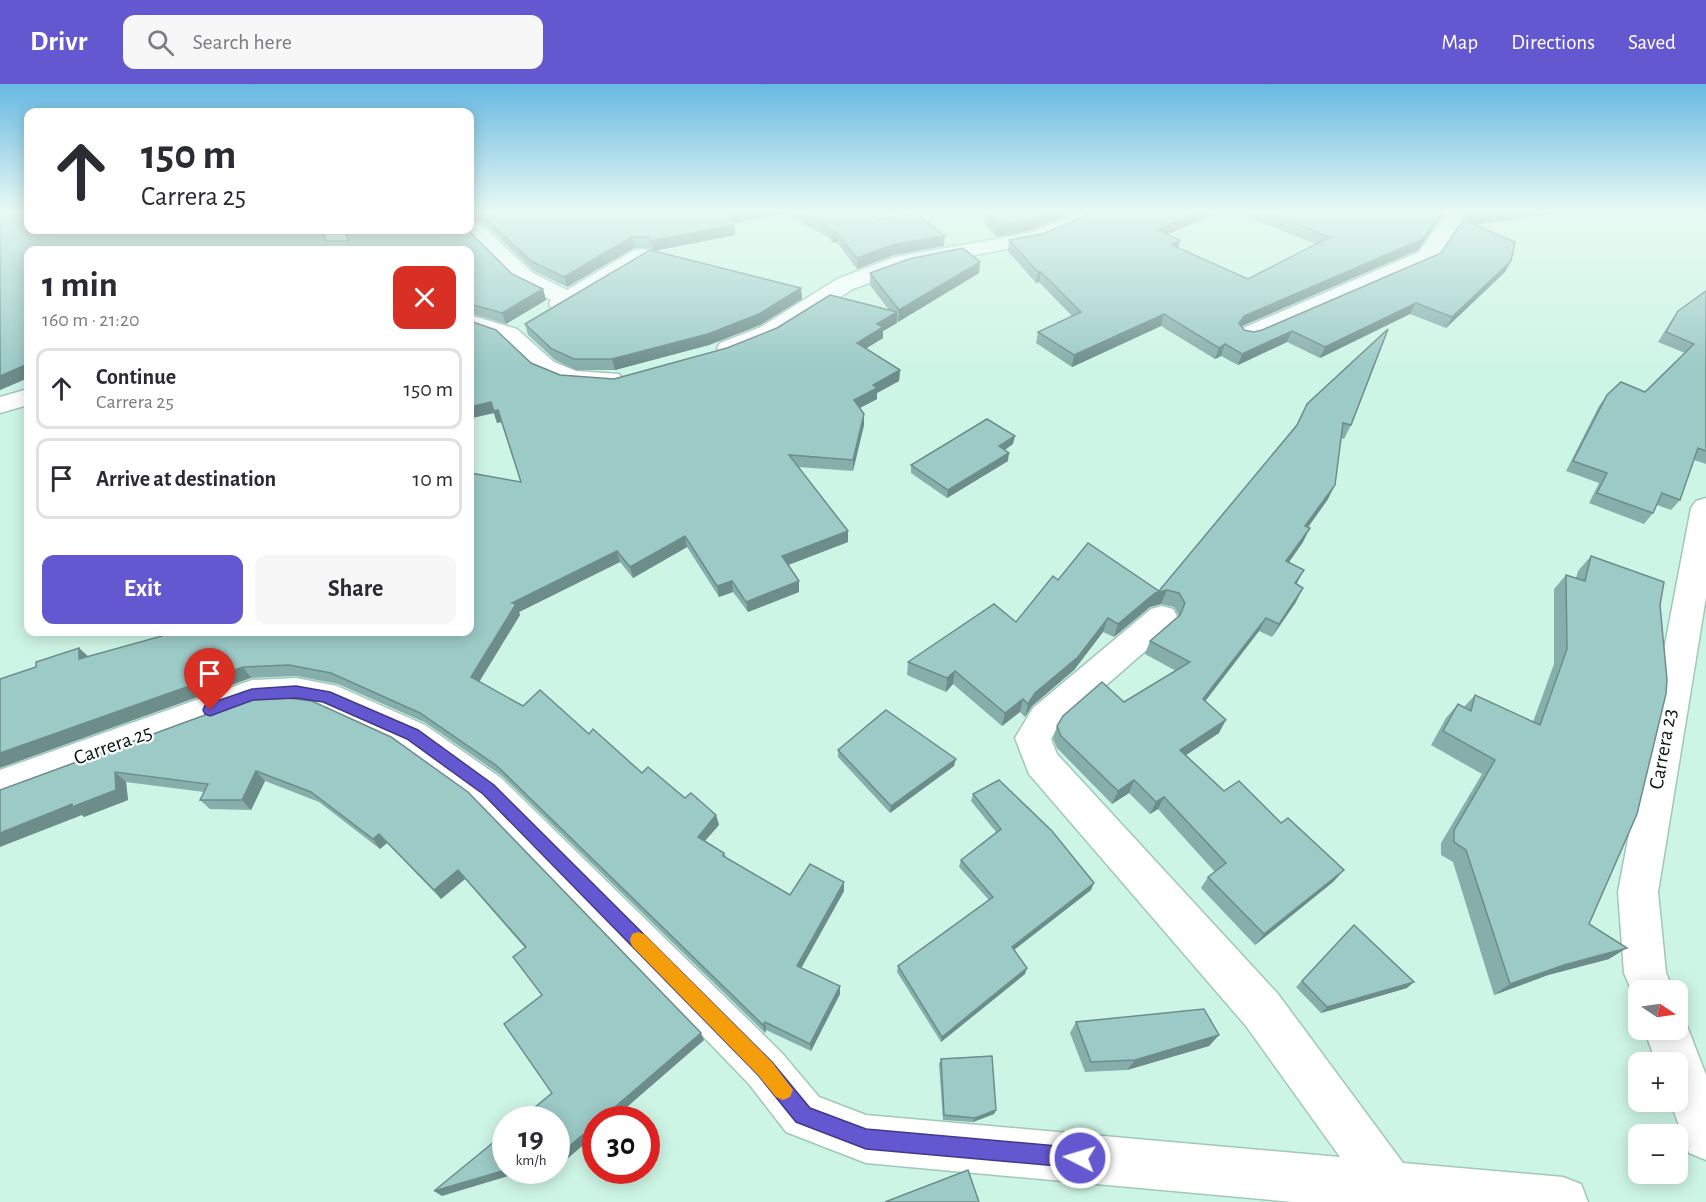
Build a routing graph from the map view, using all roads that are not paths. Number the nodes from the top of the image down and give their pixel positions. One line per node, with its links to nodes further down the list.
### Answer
1 (508, 262): 5 (street)
2 (630, 262): 5 (street)
3 (903, 262): 9 (street)
4 (1415, 262): 8 (street)
5 (567, 299): 7 (street)
6 (474, 322): 7 (street)
7 (525, 324): 10 (street)
8 (1249, 334)
9 (708, 355)
10 (628, 377)
11 (24, 398): 12 (street)
12 (0, 405)
13 (1706, 508): 16 (street, Carrera 23)
14 (1162, 618): 19 (street)
15 (0, 786): 19 (street, Carrera 25)
16 (1647, 980)
17 (1670, 1040): 18 (street)
18 (1706, 1136)
19 (1391, 1187): 20 (street, Carrera 25)
20 (1563, 1202)

